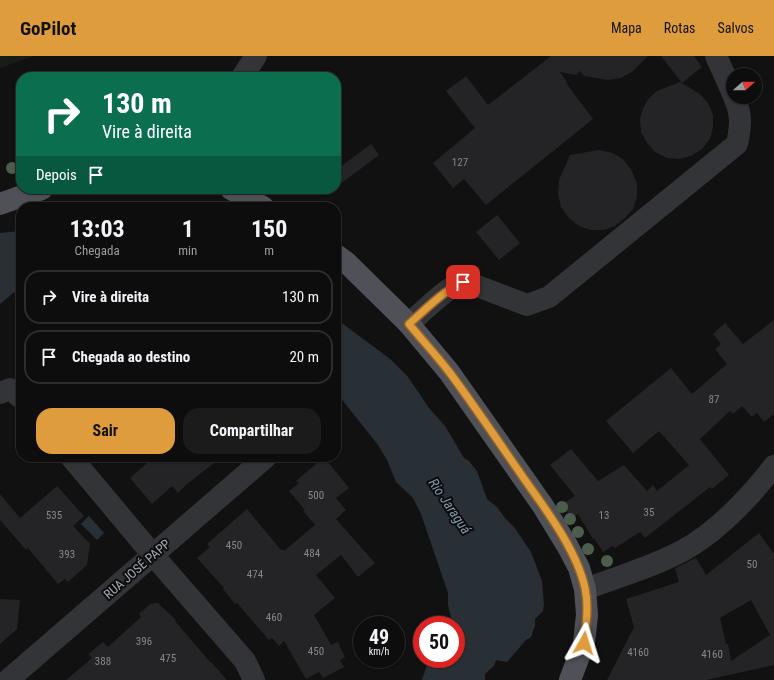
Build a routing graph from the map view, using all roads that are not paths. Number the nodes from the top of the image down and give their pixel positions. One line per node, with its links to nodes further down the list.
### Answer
1 (256, 56): 3 (street)
2 (716, 56): 4 (street)
3 (245, 72)
4 (726, 78)
5 (737, 104): 11 (street)
6 (28, 194): 9 (main road)
7 (240, 194): 8 (main road)
8 (254, 202)
9 (0, 204)
10 (341, 259): 11 (main road)
11 (409, 324): 16 (main road)
12 (75, 462): 15 (street)
13 (260, 462): 15 (street, RUA JOSÉ PAPP)
14 (771, 479): 16 (street)
15 (153, 555): 17 (street, RUA JOSÉ PAPP); 18 (street)
16 (585, 589): 19 (main road)
17 (8, 680)
18 (254, 680)
19 (570, 680)

